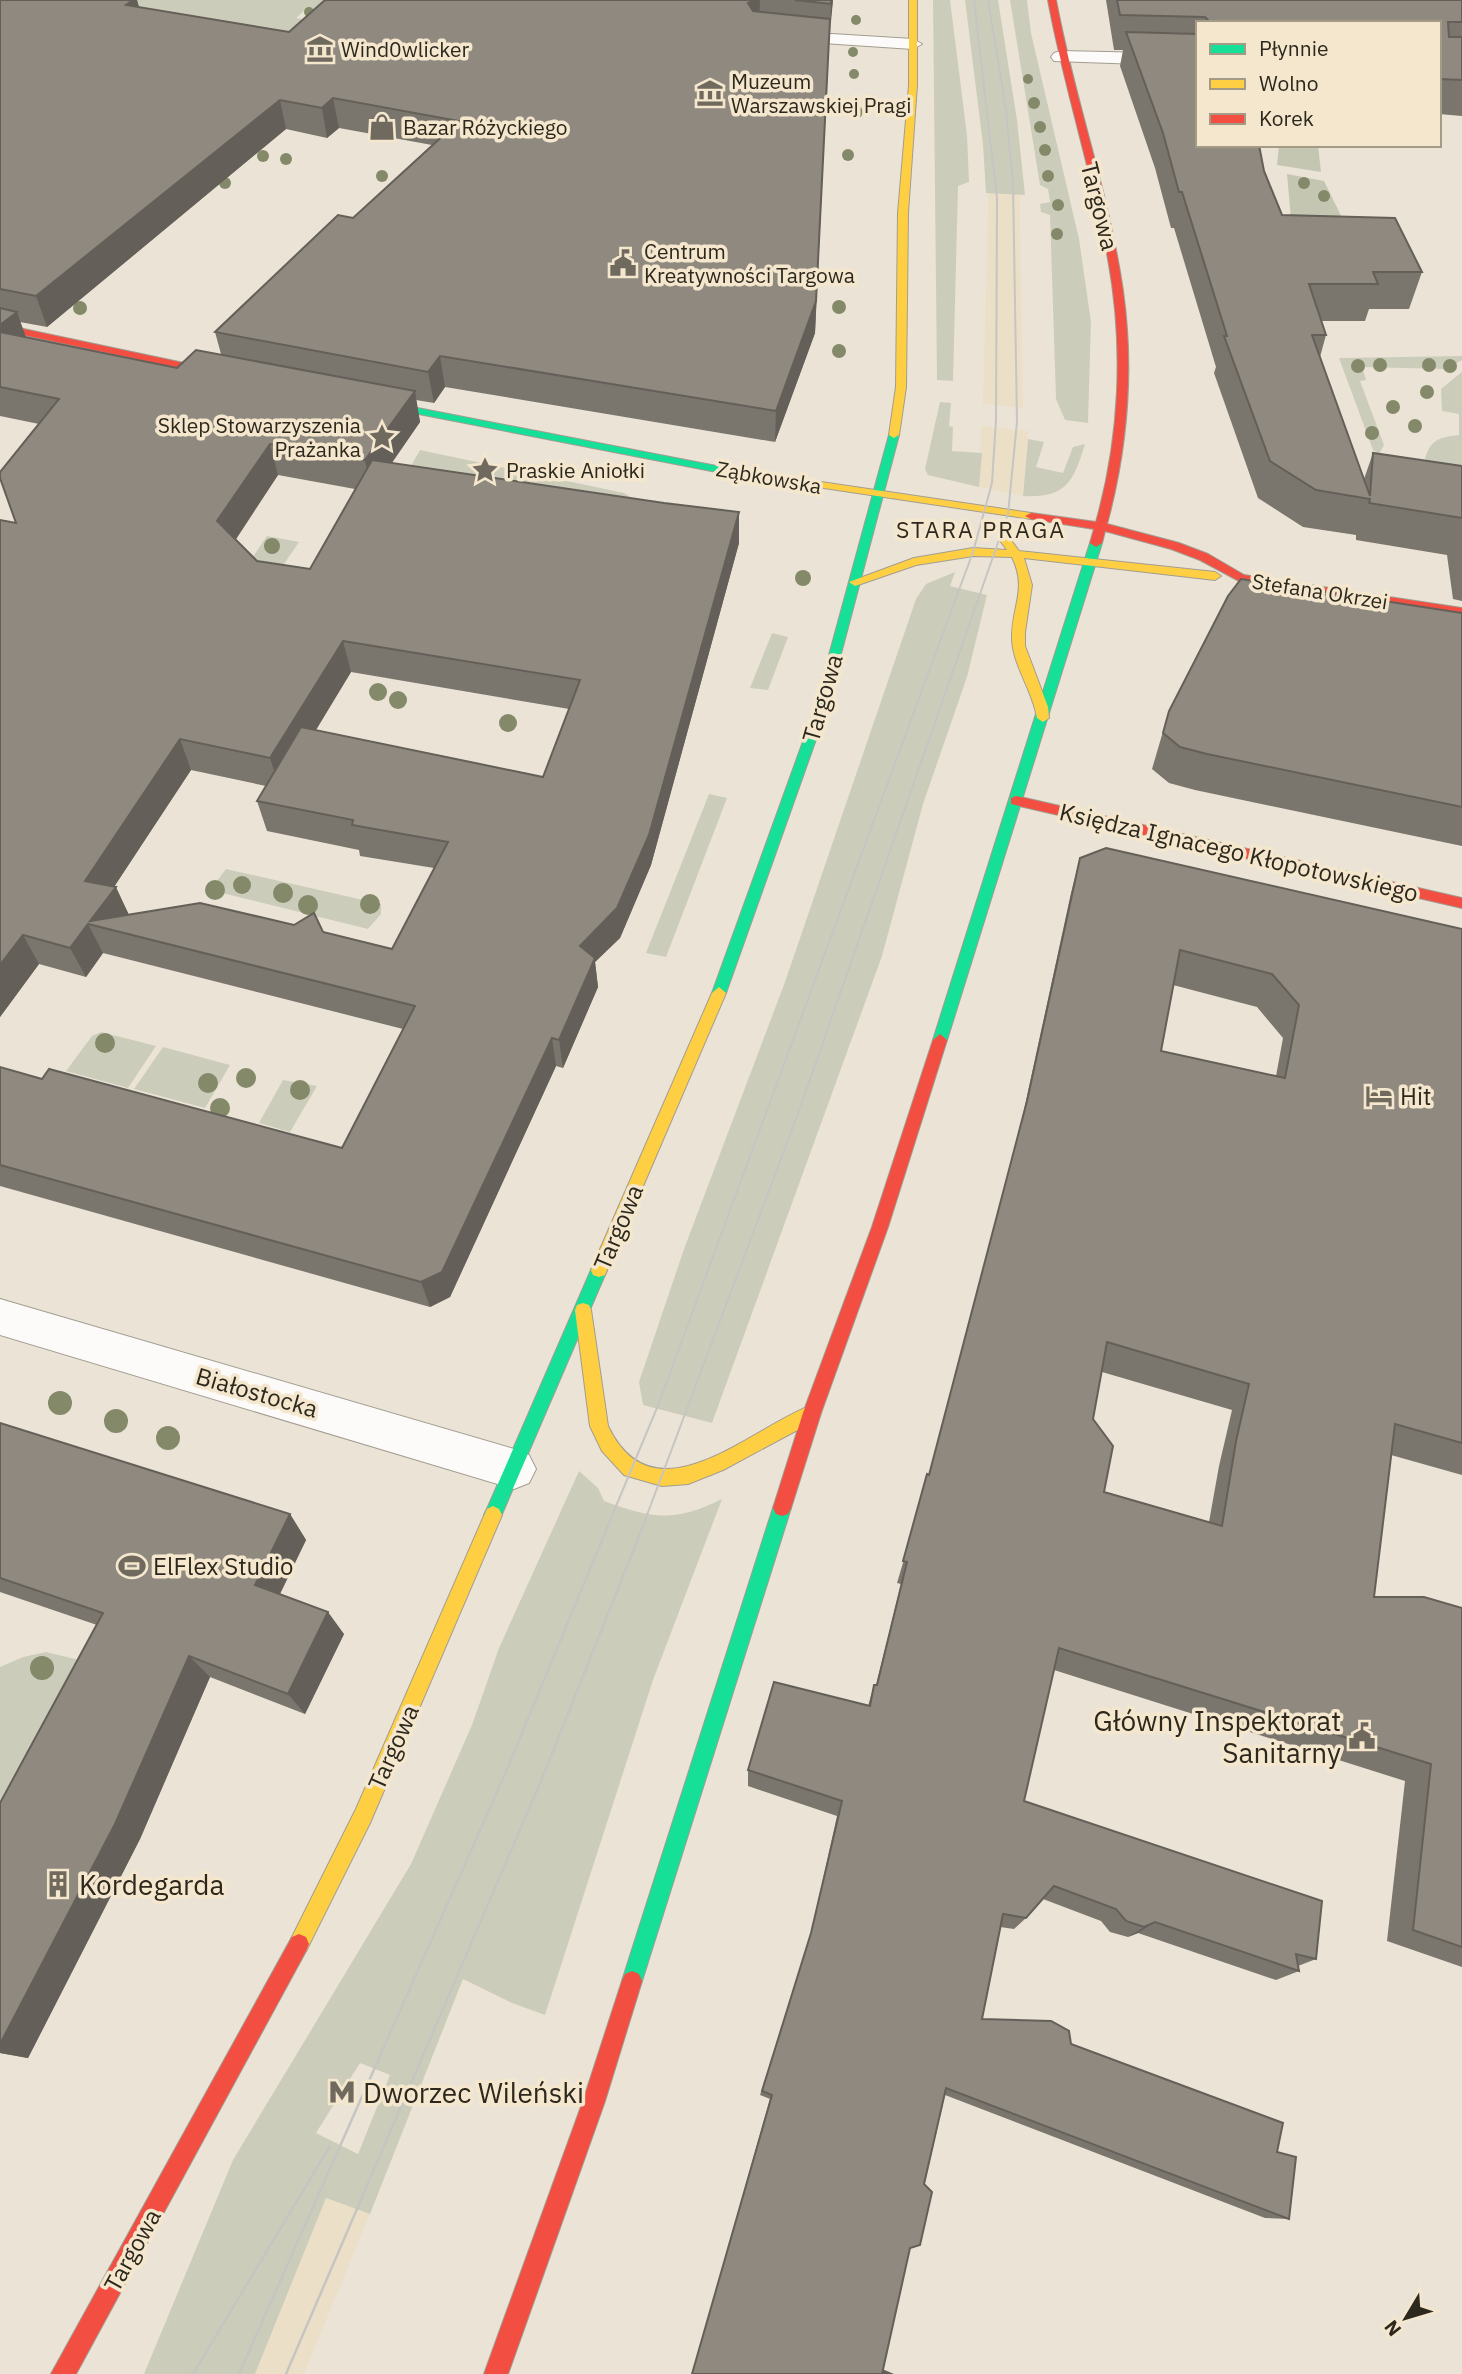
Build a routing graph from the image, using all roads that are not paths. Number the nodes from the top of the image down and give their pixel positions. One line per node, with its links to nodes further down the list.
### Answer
1 (913, 0): 4 (main road, Targowa)
2 (1052, 0): 5 (main road, Targowa)
3 (759, 33): 4 (lane)
4 (913, 44): 10 (main road, Targowa)
5 (1061, 57): 6 (street); 12 (main road, Targowa)
6 (1196, 60)
7 (0, 327): 8 (main road)
8 (249, 379)
9 (350, 398): 10 (main road, Ząbkowska)
10 (878, 495): 11 (main road, Ząbkowska); 16 (main road, Targowa)
11 (971, 509): 12 (main road, Ząbkowska); 13 (main road)
12 (1103, 527): 14 (main road, Targowa); 15 (main road, Stefana Okrzei)
13 (1017, 554): 14 (main road); 16 (main road); 18 (main road)
14 (1091, 562): 15 (main road); 18 (main road, Targowa)
15 (1241, 579): 17 (main road, Stefana Okrzei)
16 (855, 582): 21 (main road, Targowa)
17 (1462, 612)
18 (1043, 718): 19 (main road, Targowa)
19 (1016, 801): 20 (main road, Księdza Ignacego Kłopotowskiego); 23 (main road, Targowa)
20 (1462, 903)
21 (583, 1310): 23 (main road); 24 (main road, Targowa)
22 (0, 1317): 24 (street, Białostocka)
23 (812, 1413): 26 (main road, Targowa)
24 (514, 1469): 25 (main road, Targowa)
25 (63, 2374)
26 (496, 2374)

